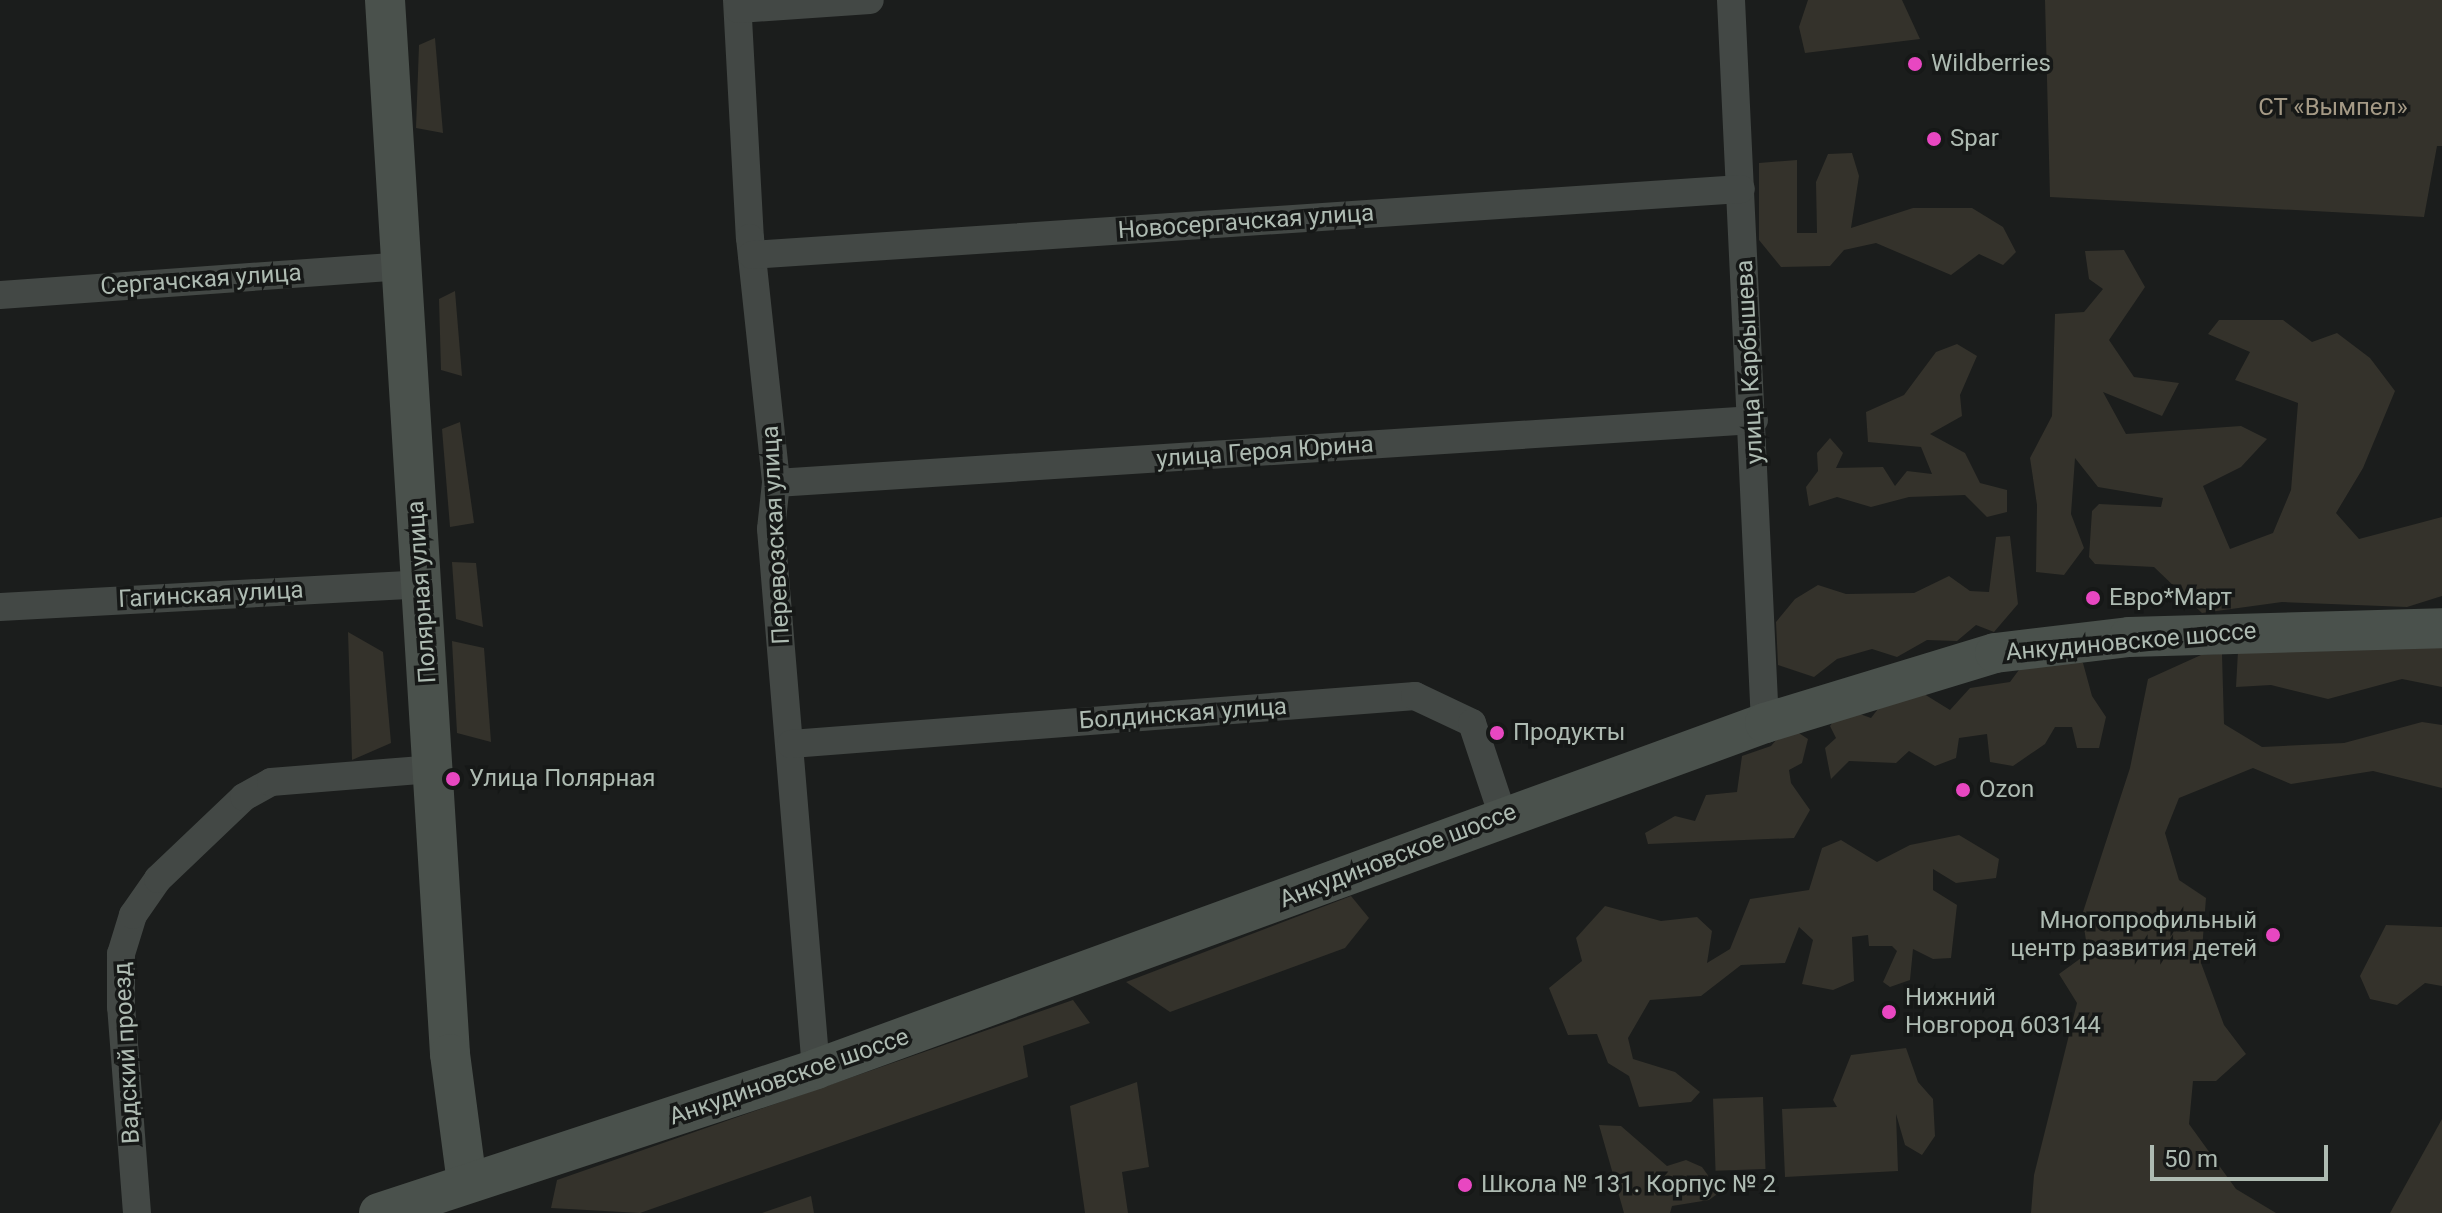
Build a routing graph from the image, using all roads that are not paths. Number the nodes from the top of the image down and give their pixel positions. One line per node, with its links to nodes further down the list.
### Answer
1 (385, 0): 7 (street, Полярная улица)
2 (870, 0): 4 (street)
3 (1731, 0): 5 (street, улица Карбышева)
4 (737, 4): 6 (street, Перевозская улица)
5 (1741, 189): 6 (street, Новосергачская улица); 9 (street, улица Карбышева)
6 (752, 255): 10 (street, Перевозская улица)
7 (403, 266): 8 (street, Сергачская улица); 11 (street, Полярная улица)
8 (0, 295)
9 (1754, 420): 10 (street, улица Героя Юрина); 14 (street, улица Карбышева)
10 (776, 483): 15 (street, Перевозская улица)
11 (421, 584): 12 (street, Гагинская улица); 16 (street, Полярная улица)
12 (0, 607)
13 (2442, 628): 14 (street, Анкудиновское шоссе)
14 (1765, 723): 17 (street, Анкудиновское шоссе)
15 (791, 744): 17 (street, Болдинская улица); 18 (street, Перевозская улица)
16 (434, 769): 19 (street, Полярная улица); 20 (street, Вадский проезд)
17 (1503, 816): 18 (street, Анкудиновское шоссе)
18 (816, 1069): 19 (street, Анкудиновское шоссе)
19 (467, 1183): 21 (street, Анкудиновское шоссе)
20 (137, 1213)
21 (379, 1213)

